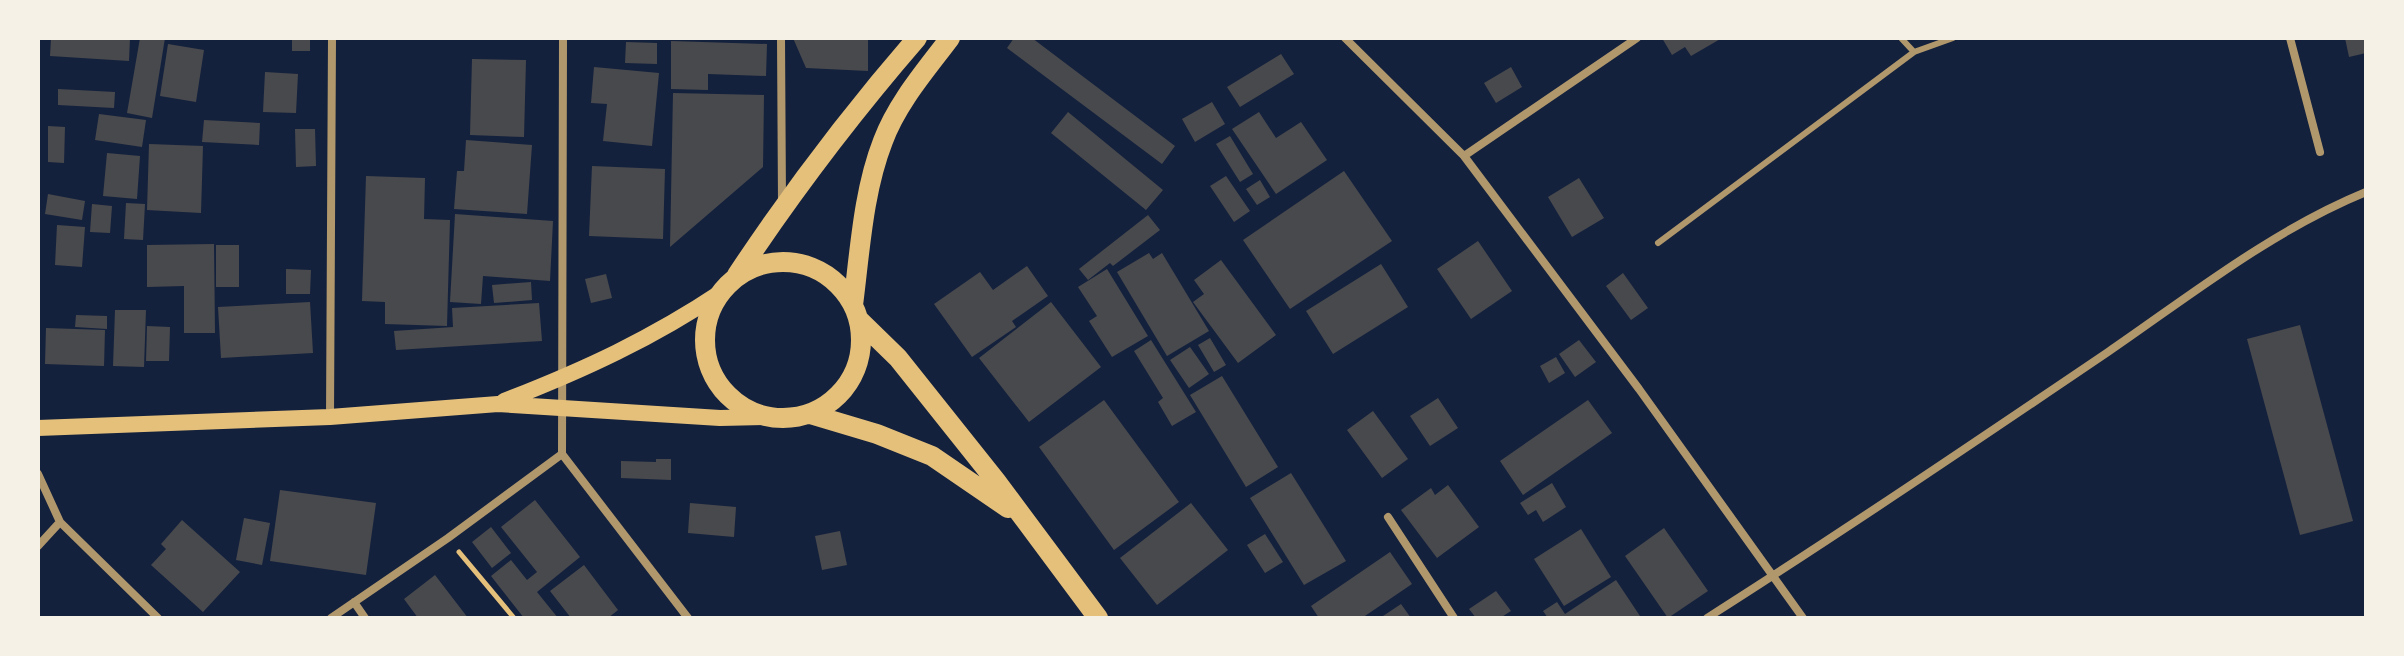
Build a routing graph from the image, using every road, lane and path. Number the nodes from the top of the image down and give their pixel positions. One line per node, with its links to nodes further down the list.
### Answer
1 (332, 38): 23 (street)
2 (563, 38): 19 (street)
3 (781, 38): 15 (street)
4 (917, 38): 15 (main road)
5 (950, 38): 18 (main road)
6 (1345, 38): 13 (street)
7 (1637, 38): 13 (street)
8 (1901, 38): 11 (lane)
9 (1953, 38): 11 (lane)
10 (2290, 38): 12 (street)
11 (1914, 52): 16 (lane)
12 (2320, 152)
13 (1464, 156): 33 (street)
14 (2366, 192): 33 (street)
15 (782, 207): 17 (main road)
16 (1658, 243)
17 (729, 285): 18 (main road); 19 (main road); 24 (main road)
18 (856, 313): 22 (main road); 29 (main road)
19 (563, 378): 20 (main road); 21 (street)
20 (498, 404): 21 (main road); 23 (main road)
21 (563, 409): 24 (main road); 26 (street)
22 (810, 414): 24 (main road); 29 (main road)
23 (330, 417): 25 (main road)
24 (768, 417)
25 (38, 428)
26 (562, 454): 31 (street); 39 (street)
27 (38, 474): 30 (street)
28 (1388, 517): 41 (street)
29 (1024, 519): 40 (main road)
30 (60, 522): 32 (street); 35 (street)
31 (448, 538): 34 (street); 38 (path)
32 (38, 546)
33 (1774, 576): 42 (street); 43 (street)
34 (354, 602): 36 (street); 37 (street)
35 (158, 618)
36 (331, 618)
37 (365, 618)
38 (514, 618)
39 (688, 618)
40 (1098, 618)
41 (1454, 618)
42 (1707, 618)
43 (1803, 618)

